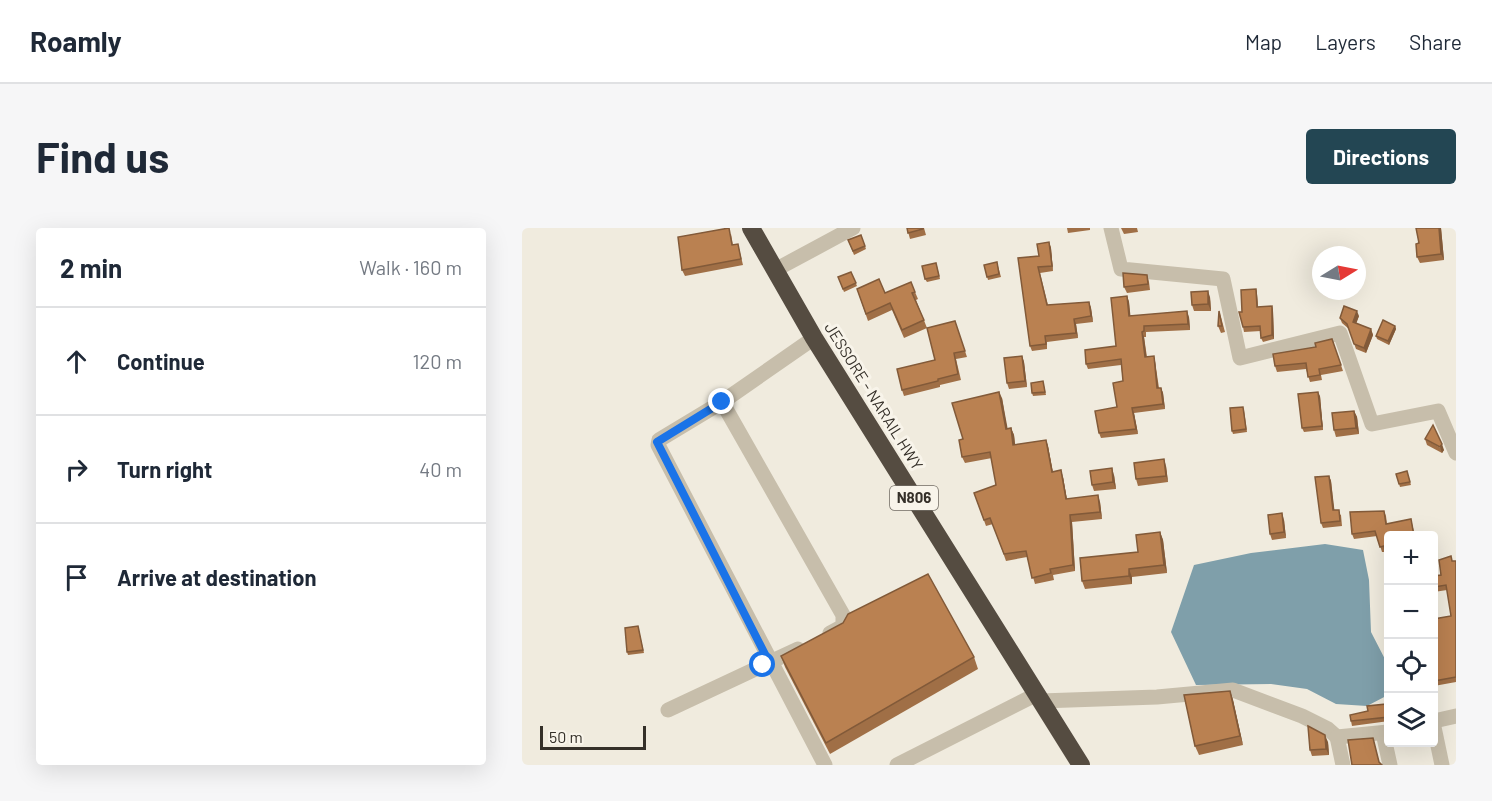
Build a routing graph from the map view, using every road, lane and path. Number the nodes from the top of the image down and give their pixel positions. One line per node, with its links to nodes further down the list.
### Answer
1 (751, 228): 4 (highway, JESSORE - NARAIL HWY / N806)
2 (853, 228): 4 (street)
3 (1111, 228): 7 (street)
4 (775, 270): 5 (highway, JESSORE - NARAIL HWY / N806)
5 (814, 338): 6 (street); 9 (highway, JESSORE - NARAIL HWY / N806)
6 (722, 402): 8 (street); 8 (street)
7 (1456, 453)
8 (770, 664): 10 (street); 17 (street)
9 (1039, 698): 14 (street); 18 (street); 19 (highway, JESSORE - NARAIL HWY / N806)
10 (669, 710)
11 (1456, 716): 12 (street)
12 (1438, 720)
13 (1384, 732): 14 (street)
14 (1337, 737): 20 (street)
15 (1438, 746): 22 (street)
16 (1388, 747): 21 (street)
17 (825, 765)
18 (897, 765)
19 (1082, 765)
20 (1343, 765)
21 (1390, 765)
22 (1442, 765)

